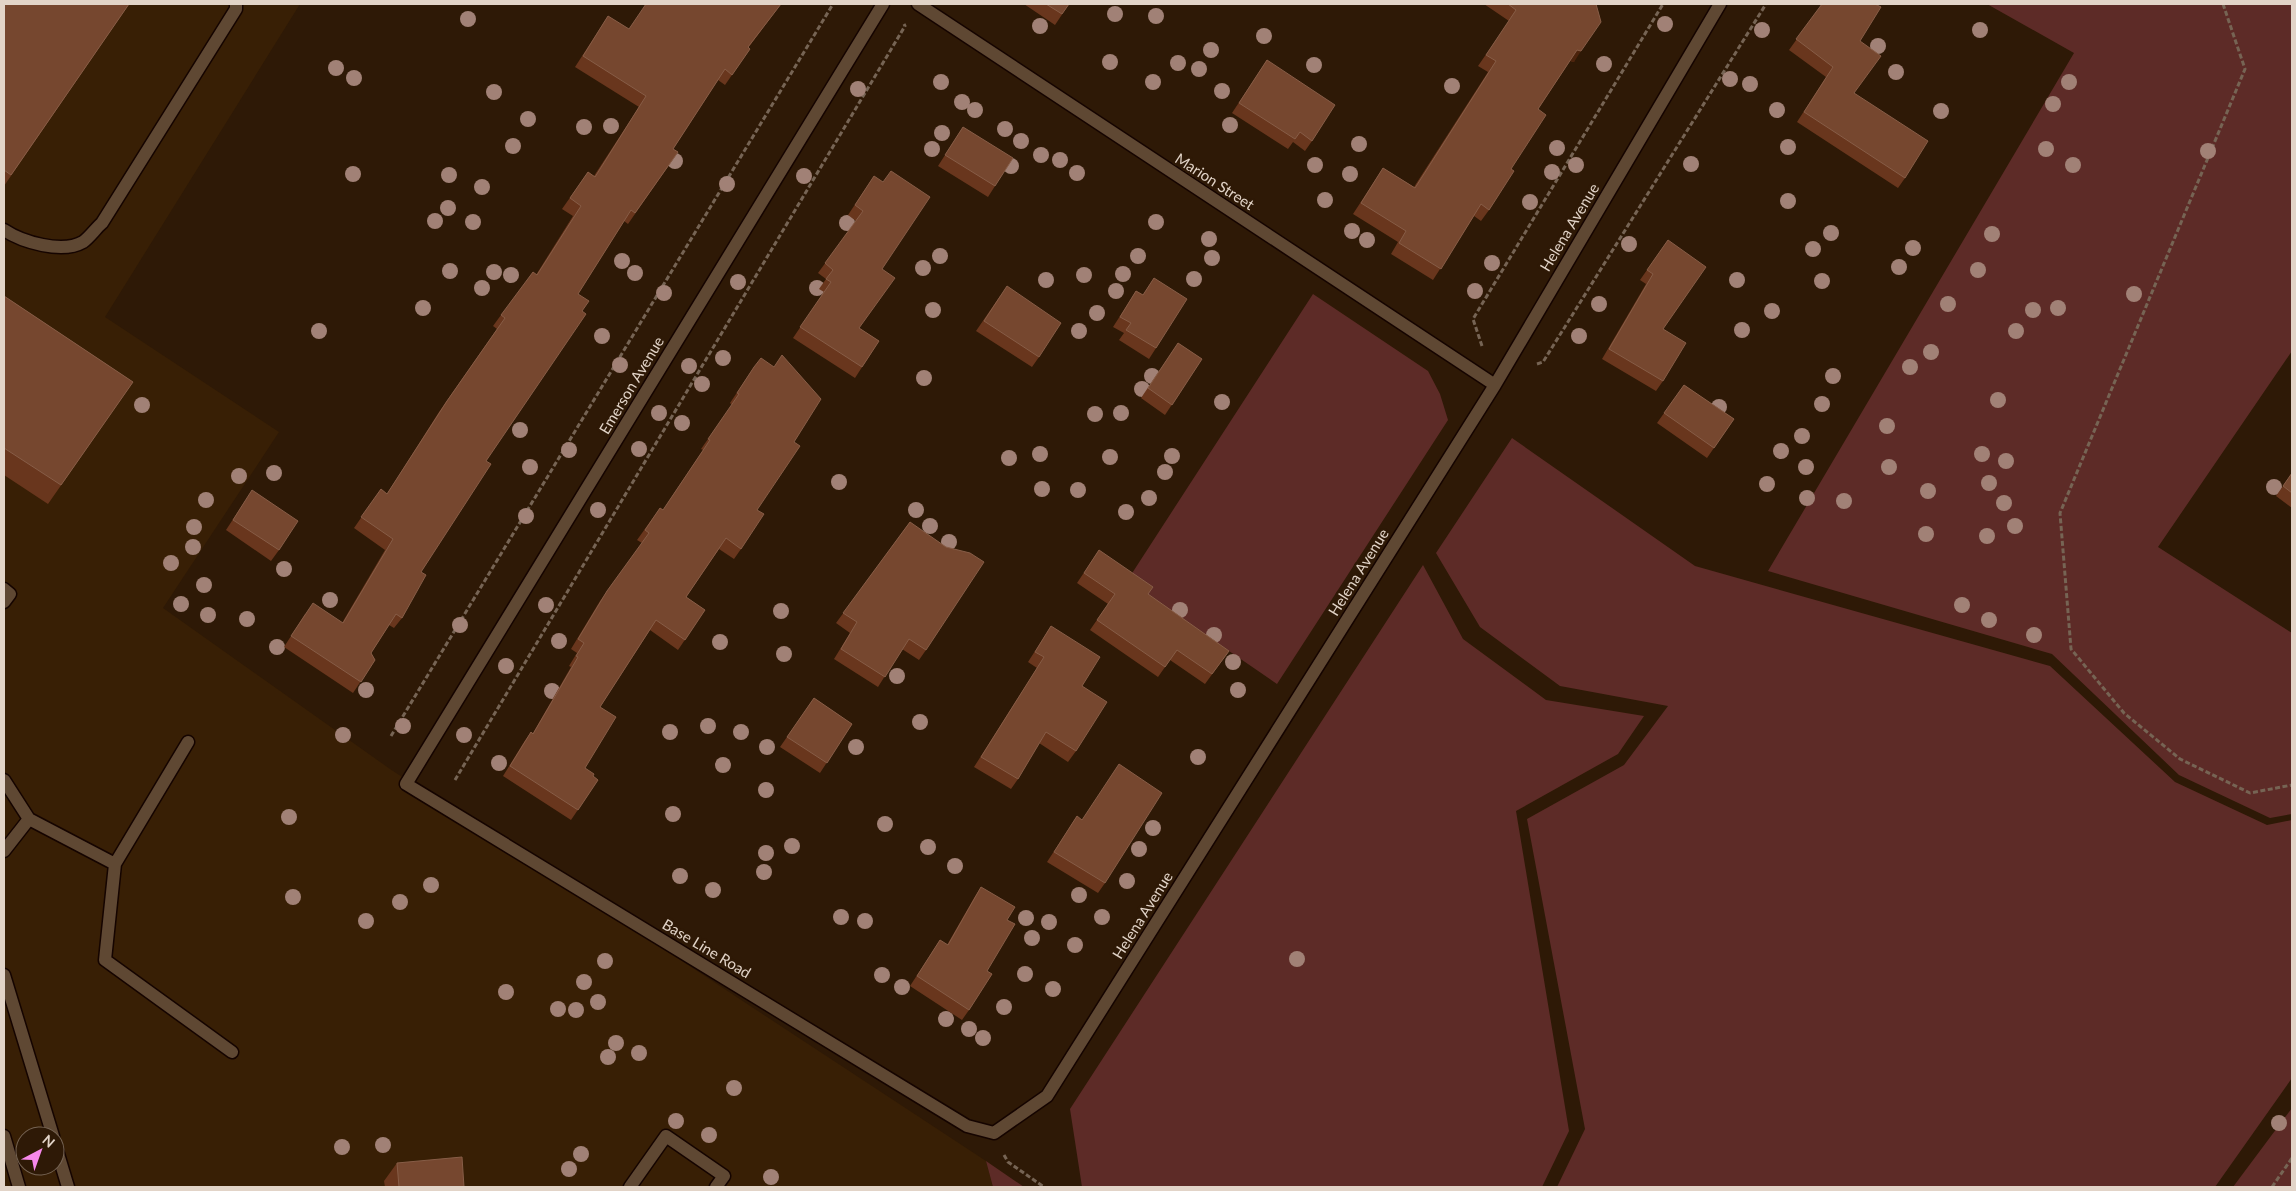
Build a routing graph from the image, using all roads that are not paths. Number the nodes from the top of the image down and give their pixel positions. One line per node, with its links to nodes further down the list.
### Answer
1 (236, 4): 5 (street)
2 (883, 4): 11 (street, Emerson Avenue)
3 (918, 4): 6 (street, Marion Street)
4 (1720, 4): 6 (street, Helena Avenue)
5 (4, 230)
6 (1495, 386): 18 (street, Helena Avenue)
7 (4, 589): 8 (street)
8 (4, 602)
9 (188, 742): 14 (street)
10 (4, 780): 12 (street)
11 (406, 784): 18 (street, Base Line Road)
12 (29, 819): 13 (street); 14 (street)
13 (4, 851)
14 (115, 864): 16 (street)
15 (4, 975): 17 (street)
16 (232, 1052)
17 (50, 1126)
18 (994, 1133)
19 (4, 1136): 20 (street)
20 (19, 1187)
21 (630, 1187): 22 (street)
22 (716, 1187)

